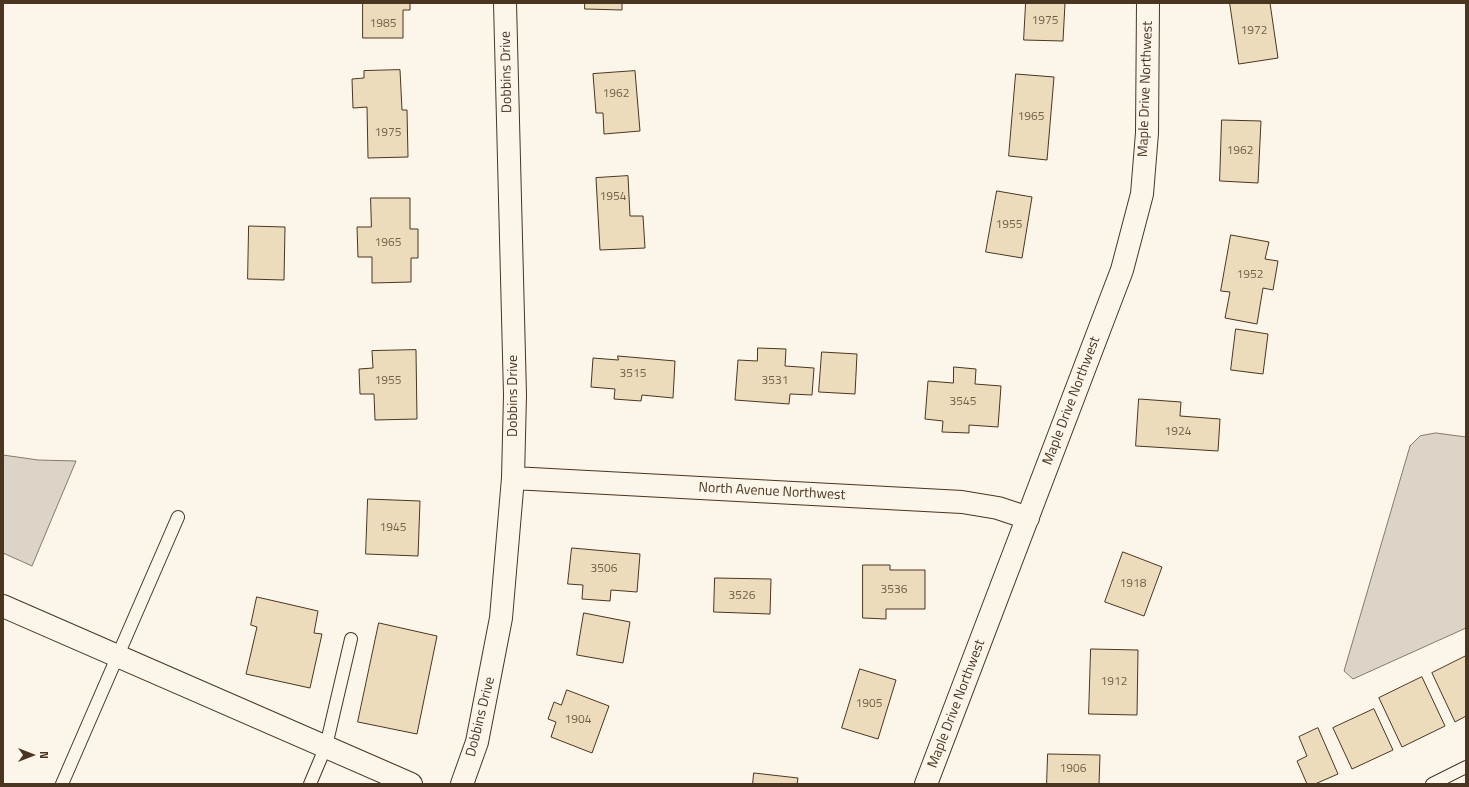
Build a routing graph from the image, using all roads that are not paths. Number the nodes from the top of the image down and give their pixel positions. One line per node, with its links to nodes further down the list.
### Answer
1 (505, 3): 3 (street, Dobbins Drive)
2 (1148, 3): 5 (street, Maple Drive Northwest)
3 (513, 478): 5 (street, North Avenue Northwest); 14 (street, Dobbins Drive)
4 (178, 517): 8 (lane)
5 (1028, 518): 15 (street, Maple Drive Northwest)
6 (3, 606): 8 (street)
7 (351, 639): 9 (lane)
8 (117, 657): 9 (street); 11 (lane)
9 (326, 746): 12 (lane); 13 (street)
10 (1466, 767): 16 (lane)
11 (62, 784)
12 (310, 784)
13 (412, 784)
14 (462, 784)
15 (926, 784)
16 (1432, 784)

